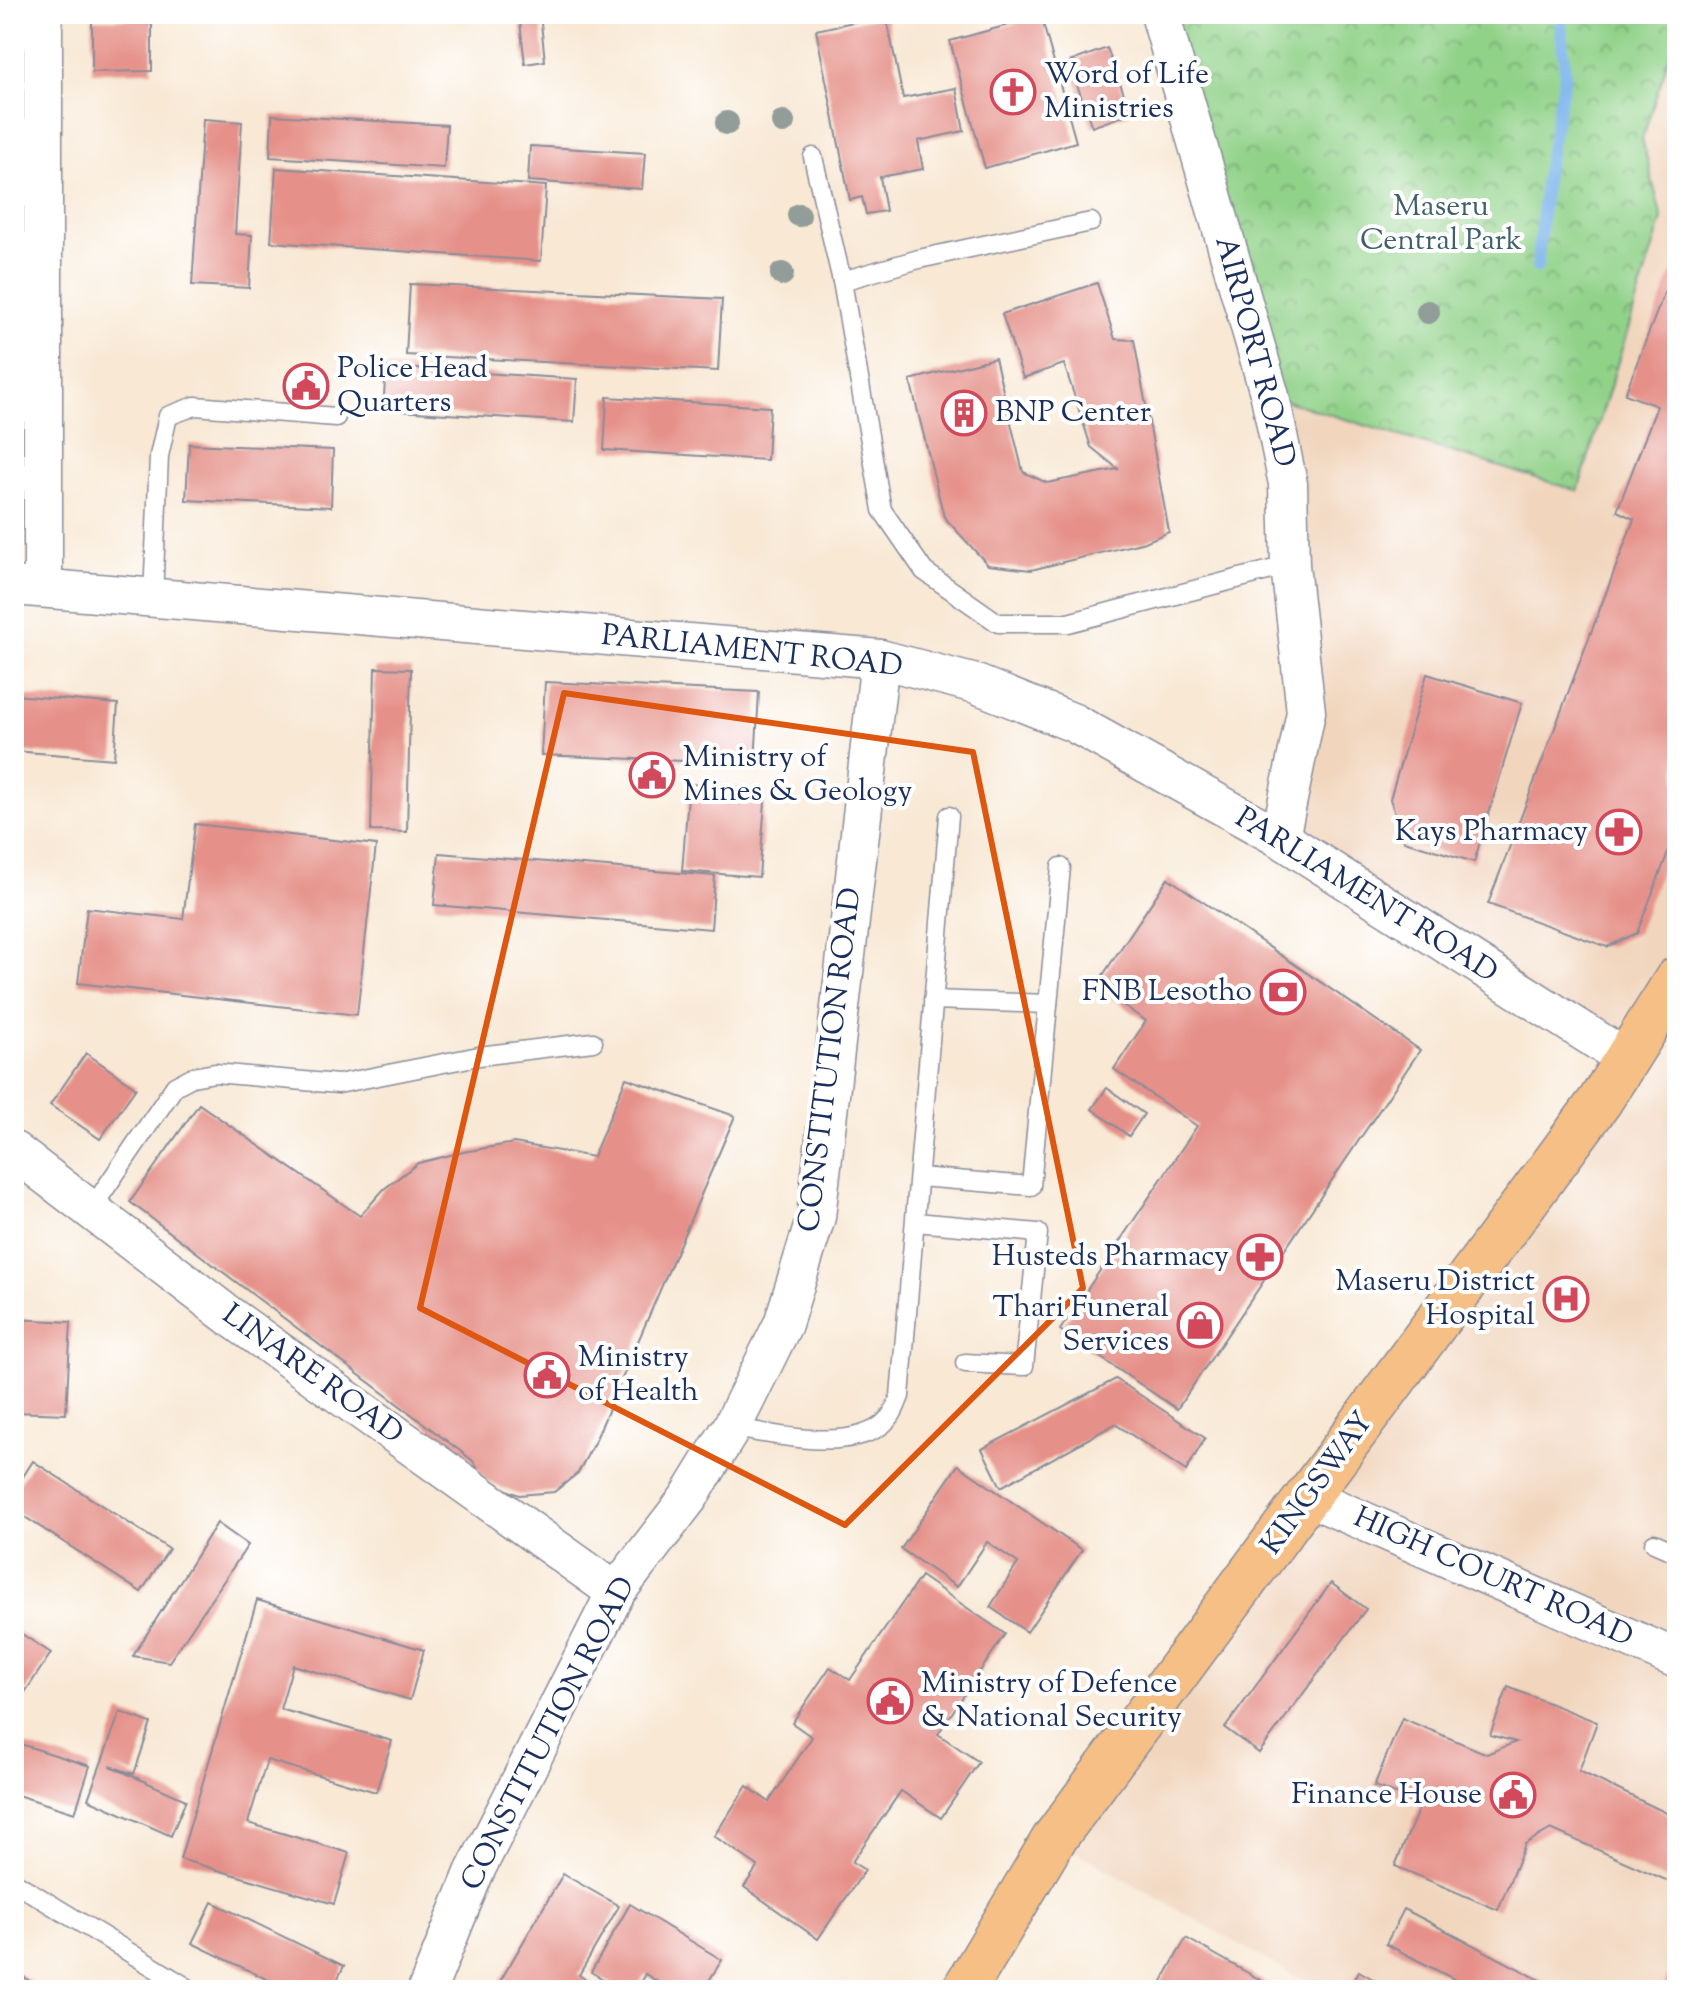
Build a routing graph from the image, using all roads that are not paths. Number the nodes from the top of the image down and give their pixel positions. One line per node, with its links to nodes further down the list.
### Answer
1 (43, 14): 8 (street)
2 (1160, 14): 7 (street, AIRPORT ROAD)
3 (813, 157): 5 (lane)
4 (1091, 222): 5 (lane)
5 (842, 281): 7 (lane)
6 (336, 417): 9 (lane)
7 (1290, 565): 12 (street, AIRPORT ROAD)
8 (28, 587): 9 (street, PARLIAMENT ROAD)
9 (153, 598): 10 (street, PARLIAMENT ROAD)
10 (880, 659): 12 (street, PARLIAMENT ROAD); 24 (street, CONSTITUTION ROAD)
11 (949, 816): 15 (lane)
12 (1280, 838): 18 (street, PARLIAMENT ROAD)
13 (1061, 867): 16 (lane)
14 (1677, 979): 18 (main road, KINGSWAY)
15 (933, 1000): 16 (lane); 20 (lane)
16 (1048, 1004): 20 (lane)
17 (593, 1042): 21 (lane)
18 (1628, 1060): 25 (main road, KINGSWAY)
19 (14, 1151): 21 (street, LINARE ROAD)
20 (919, 1177): 22 (lane)
21 (92, 1208): 28 (street, LINARE ROAD)
22 (916, 1222): 23 (lane); 24 (lane)
23 (965, 1363)
24 (732, 1427): 28 (street, CONSTITUTION ROAD)
25 (1309, 1497): 29 (street, HIGH COURT ROAD); 33 (main road, KINGSWAY)
26 (1654, 1543): 27 (lane)
27 (1677, 1553)
28 (616, 1592): 32 (street, CONSTITUTION ROAD)
29 (1677, 1659)
30 (14, 1882): 31 (lane)
31 (191, 1990)
32 (427, 1990)
33 (964, 1990)

